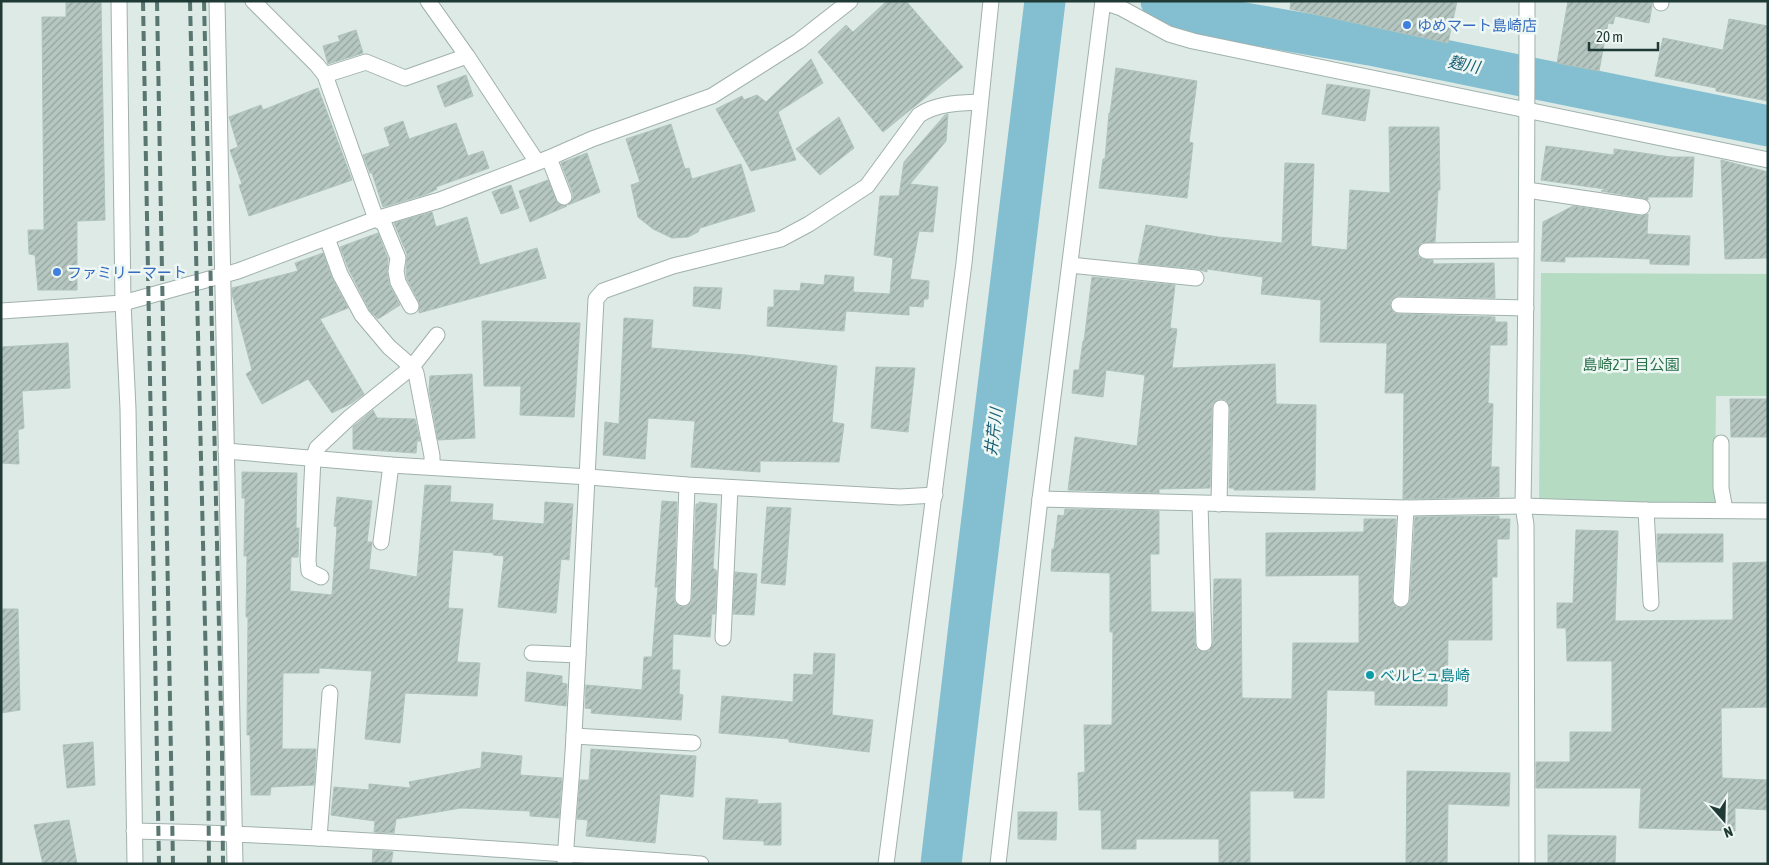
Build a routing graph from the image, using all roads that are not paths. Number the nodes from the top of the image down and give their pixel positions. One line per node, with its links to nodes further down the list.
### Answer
1 (119, 1): 25 (street)
2 (217, 1): 23 (street)
3 (428, 1): 9 (street)
4 (850, 1): 13 (street)
5 (991, 1): 11 (street)
6 (1527, 1): 12 (street)
7 (1103, 2): 12 (street); 22 (street)
8 (263, 5): 10 (street)
9 (467, 56): 10 (street); 13 (street)
10 (324, 75): 18 (street)
11 (980, 102): 38 (street); 41 (street)
12 (1527, 104): 14 (street); 15 (street)
13 (543, 160): 16 (street); 18 (street)
14 (1768, 160)
15 (1527, 190): 17 (street); 20 (street)
16 (564, 197)
17 (1642, 207)
18 (376, 219): 19 (street); 27 (street)
19 (327, 238): 23 (street); 31 (street)
20 (1526, 250): 21 (street); 28 (street)
21 (1426, 251)
22 (1070, 265): 24 (street); 42 (street)
23 (223, 275): 25 (street); 34 (street)
24 (1196, 278)
25 (123, 303): 29 (street); 62 (street)
26 (1399, 305): 28 (street)
27 (411, 306)
28 (1526, 308): 45 (street)
29 (1, 310)
30 (437, 335): 31 (street)
31 (412, 367): 35 (street); 37 (street)
32 (1221, 408): 44 (street)
33 (1721, 443): 48 (street)
34 (226, 451): 35 (street); 63 (street)
35 (313, 459): 36 (street); 51 (street)
36 (391, 465): 37 (street); 50 (street)
37 (432, 467): 38 (street)
38 (589, 477): 39 (street); 58 (street)
39 (687, 485): 40 (street); 52 (street)
40 (730, 488): 41 (street); 55 (street)
41 (935, 495): 69 (street)
42 (1040, 499): 43 (street); 70 (street)
43 (1200, 504): 44 (street); 56 (street)
44 (1219, 504): 46 (street)
45 (1523, 506): 46 (street); 47 (street); 71 (street)
46 (1406, 508): 53 (street)
47 (1646, 510): 48 (street); 54 (street)
48 (1725, 510): 49 (street)
49 (1768, 510)
50 (381, 542)
51 (321, 577)
52 (683, 598)
53 (1401, 599)
54 (1650, 603)
55 (723, 638)
56 (1204, 643)
57 (532, 653): 58 (street)
58 (578, 655): 60 (street)
59 (330, 694): 64 (street)
60 (574, 736): 61 (street); 65 (street)
61 (693, 743)
62 (134, 830): 63 (street); 66 (street)
63 (234, 833): 64 (street); 67 (street)
64 (319, 838): 65 (street)
65 (565, 859): 68 (street)
66 (135, 864)
67 (234, 864)
68 (701, 864)
69 (886, 864)
70 (998, 864)
71 (1527, 864)

